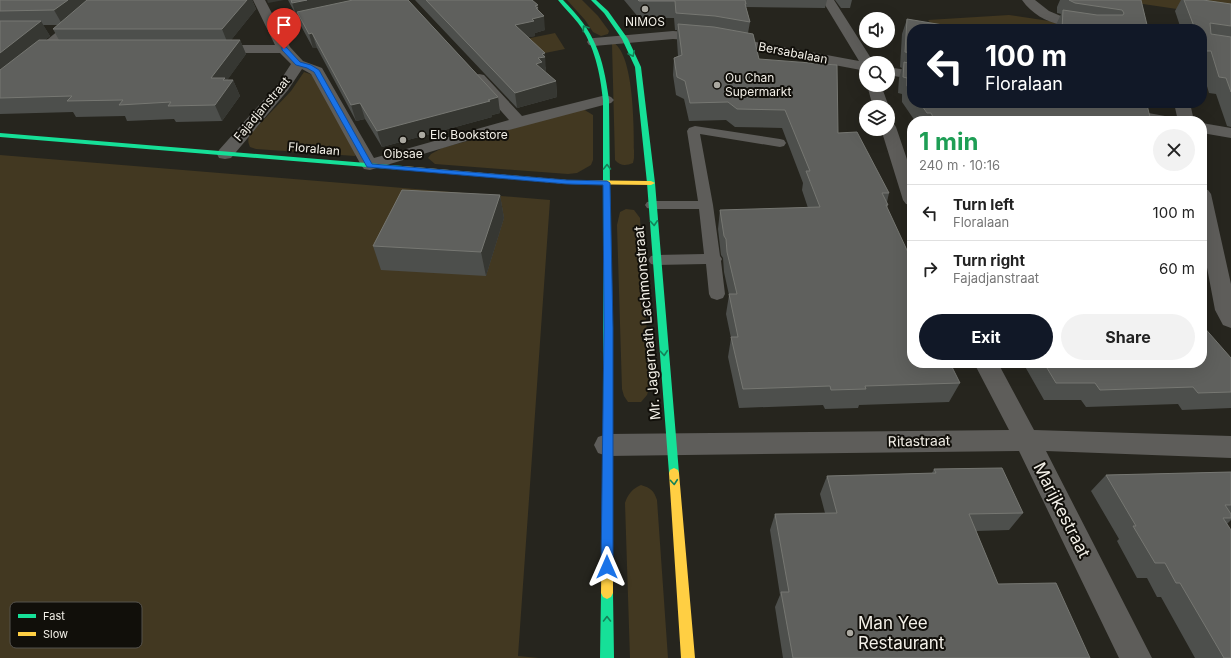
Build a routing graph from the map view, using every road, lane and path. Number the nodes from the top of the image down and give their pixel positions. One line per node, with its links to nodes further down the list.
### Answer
1 (103, 0): 11 (street)
2 (259, 0): 9 (street, Fajadjanstraat)
3 (560, 0): 13 (main road, one-way to 3)
4 (593, 0): 12 (main road, Mr. Jagernath Lachmonstraat)
5 (828, 0): 18 (street)
6 (1028, 0): 8 (street)
7 (342, 13): 9 (street)
8 (1077, 24)
9 (274, 28): 16 (street, Fajadjanstraat)
10 (45, 30): 11 (street)
11 (68, 30): 17 (street)
12 (625, 39): 13 (street, Bersabalaan); 20 (street, Bersabalaan); 37 (main road, Mr. Jagernath Lachmonstraat, one-way to 37)
13 (594, 42): 25 (main road)
14 (67, 49): 17 (street)
15 (199, 49): 16 (street)
16 (284, 49): 19 (street, Fajadjanstraat)
17 (44, 50): 24 (street)
18 (862, 56)
19 (298, 64): 34 (street, Fajadjanstraat); 35 (street, Fajadjanstraat)
20 (859, 66)
21 (471, 70): 28 (street)
22 (895, 72): 23 (street)
23 (907, 74)
24 (0, 85)
25 (606, 100): 28 (street); 36 (main road, one-way to 25)
26 (1094, 108): 27 (street)
27 (1138, 116)
28 (519, 122): 35 (street)
29 (1207, 129): 30 (street)
30 (1231, 133)
31 (0, 135): 34 (main road, Floralaan)
32 (891, 136): 38 (street)
33 (780, 143): 40 (lane)
34 (225, 154): 35 (main road, Floralaan)
35 (370, 166): 36 (main road, Floralaan)
36 (607, 183): 37 (main road, Floralaan); 49 (main road)
37 (650, 183): 39 (main road, Mr. Jagernath Lachmonstraat)
38 (907, 185)
39 (652, 205): 40 (lane); 44 (main road, Mr. Jagernath Lachmonstraat, one-way to 44)
40 (706, 205): 43 (lane)
41 (1207, 209): 42 (street)
42 (1223, 256): 46 (street)
43 (714, 259): 44 (lane); 45 (lane)
44 (656, 260): 50 (main road, Mr. Jagernath Lachmonstraat, one-way to 50)
45 (717, 294)
46 (1231, 320)
47 (989, 368): 48 (street, Marijkestraat)
48 (1027, 440): 50 (street, Ritastraat); 51 (street, Ritastraat); 54 (street, Marijkestraat)
49 (607, 445): 50 (street, Ritastraat); 52 (main road, one-way to 49)
50 (671, 445): 53 (main road, Mr. Jagernath Lachmonstraat, one-way to 53)
51 (1231, 447)
52 (607, 658)
53 (688, 658)
54 (1136, 658)

